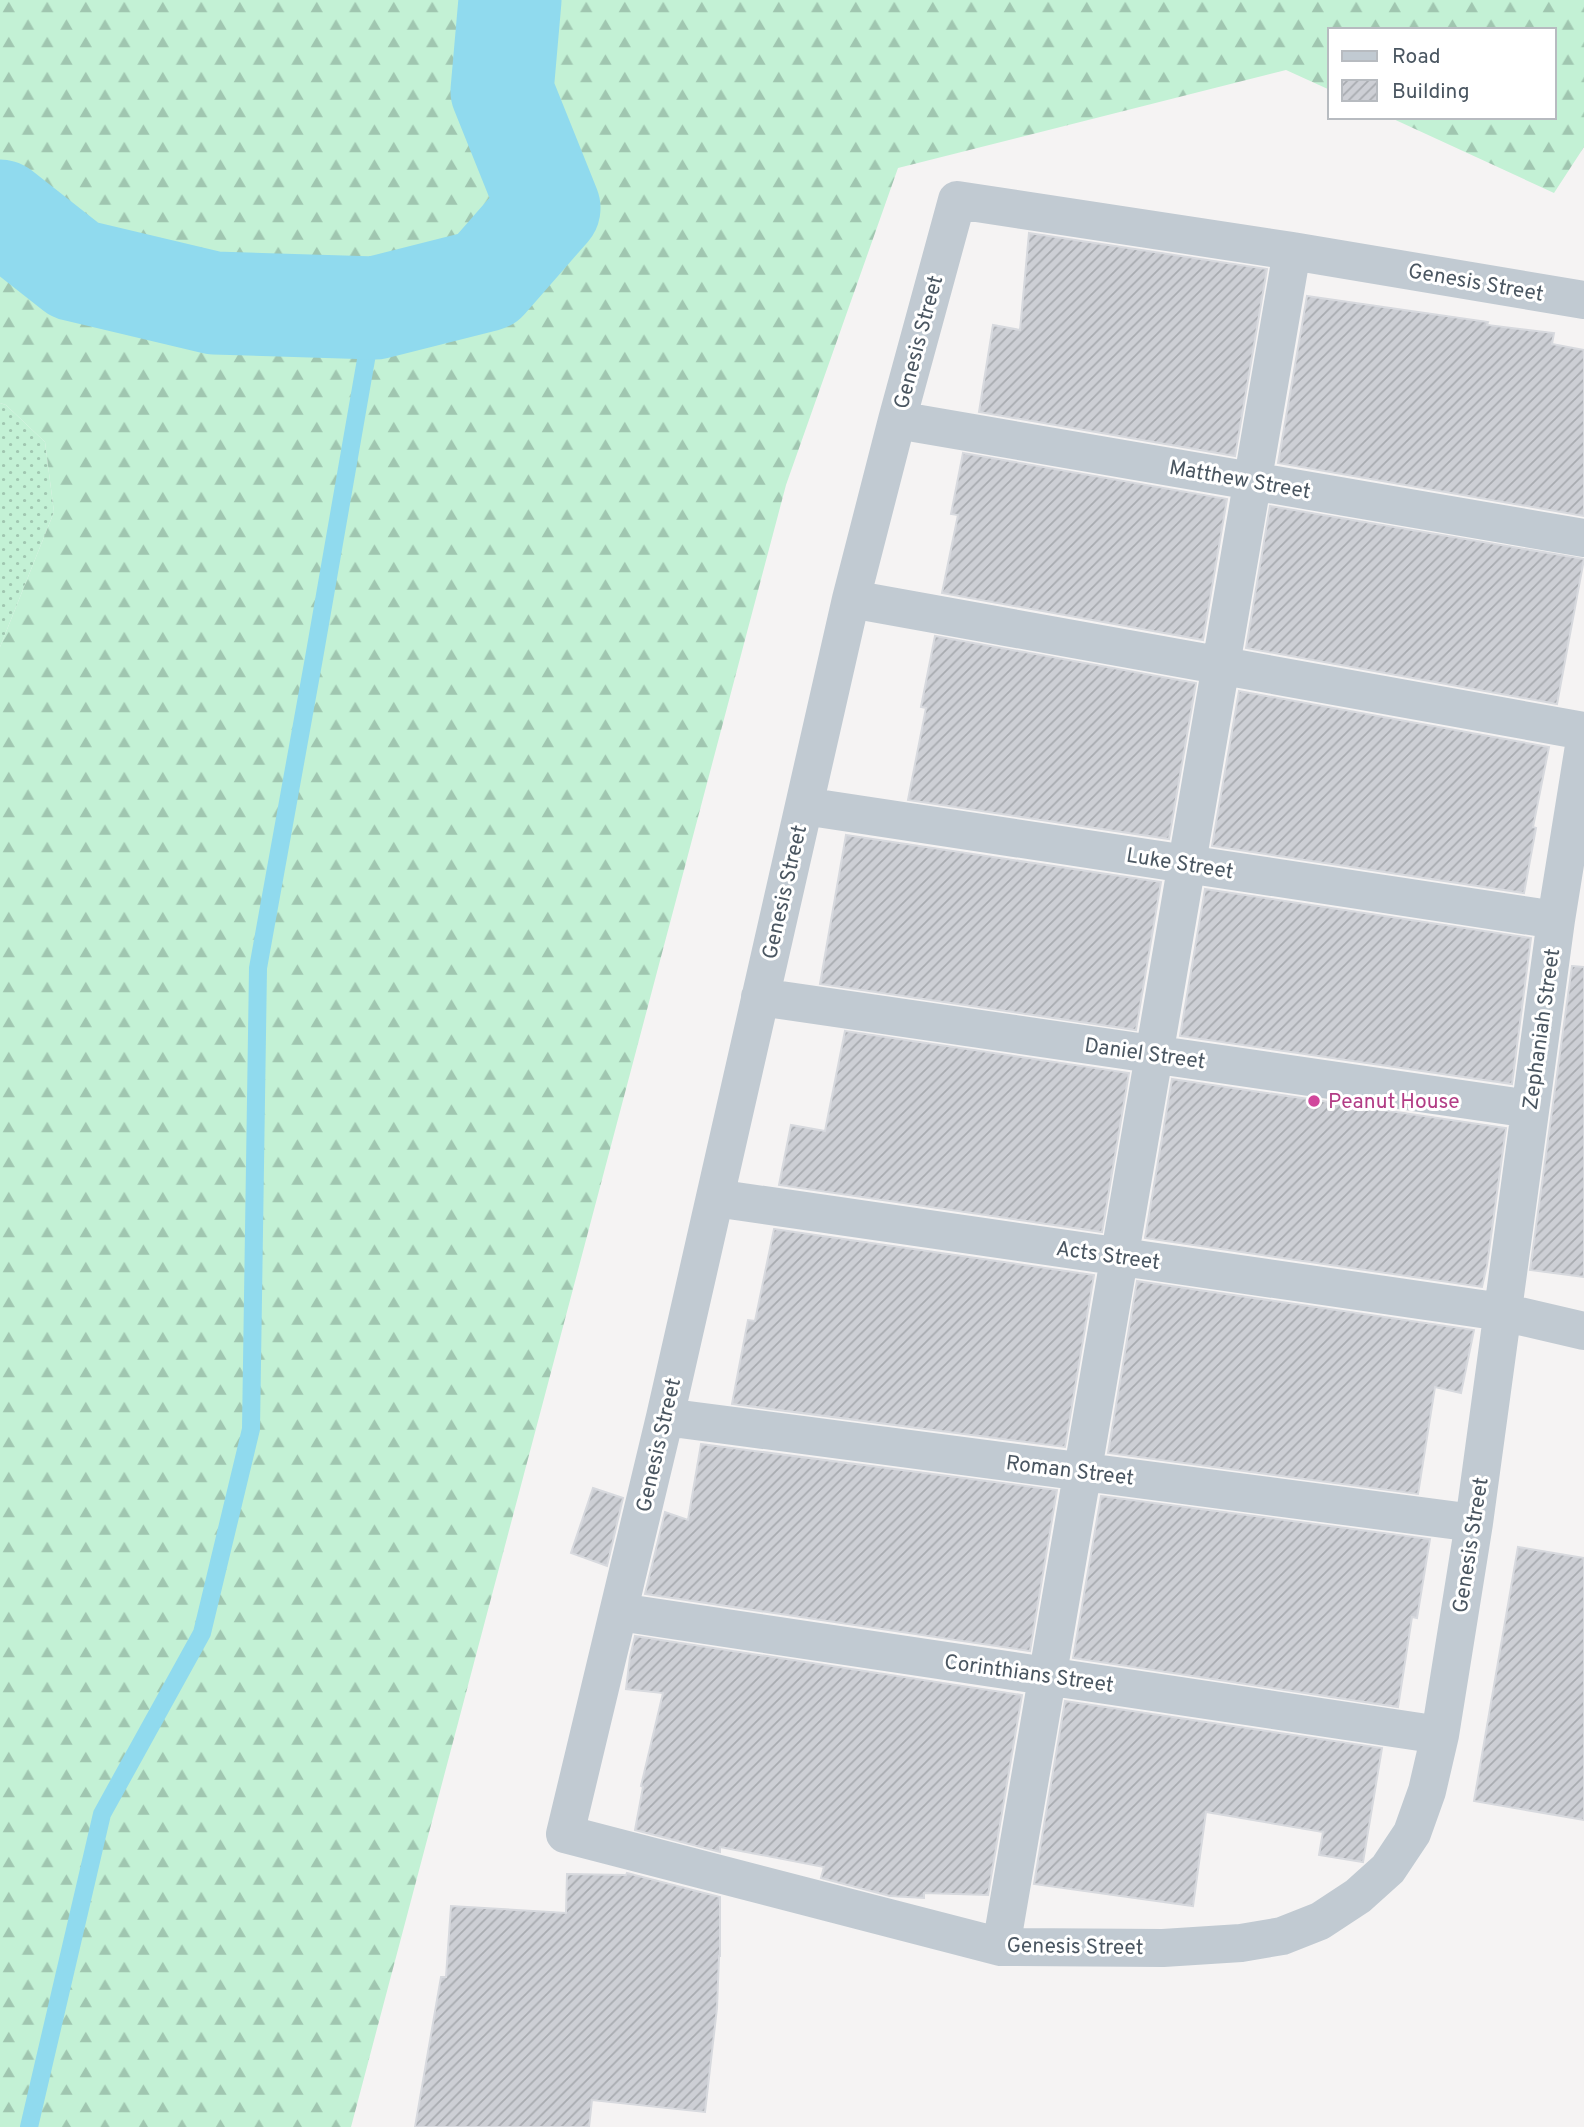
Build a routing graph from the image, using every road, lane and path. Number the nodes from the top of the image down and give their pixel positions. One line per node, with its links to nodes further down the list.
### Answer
1 (1293, 251): 2 (street, Genesis Street); 3 (street, Genesis Street); 4 (street)
2 (1584, 300)
3 (897, 420): 4 (street, Matthew Street); 6 (street, Genesis Street)
4 (1252, 481): 5 (street, Matthew Street); 7 (street)
5 (1584, 538)
6 (851, 599): 7 (street); 10 (street, Genesis Street)
7 (1221, 665): 8 (street); 11 (street)
8 (1584, 731)
9 (1584, 746): 12 (street, Zephaniah Street)
10 (804, 806): 11 (street, Luke Street); 13 (street, Genesis Street)
11 (1187, 864): 12 (street, Luke Street); 14 (street)
12 (1556, 920): 15 (street, Zephaniah Street)
13 (760, 997): 14 (street, Daniel Street); 16 (street, Genesis Street)
14 (1154, 1054): 15 (street, Daniel Street); 17 (street)
15 (1530, 1109): 18 (street, Zephaniah Street)
16 (715, 1198): 17 (street, Acts Street); 20 (street, Genesis Street)
17 (1120, 1256): 18 (street, Acts Street); 21 (street)
18 (1502, 1312): 19 (street); 22 (street, Genesis Street)
19 (1584, 1331)
20 (665, 1416): 21 (street, Roman Street); 23 (street, Genesis Street)
21 (1083, 1471): 22 (street, Roman Street); 24 (street)
22 (1474, 1523): 25 (street, Genesis Street)
23 (619, 1612): 24 (street, Corinthians Street); 26 (street, Genesis Street)
24 (1047, 1675): 25 (street, Corinthians Street); 26 (street)
25 (1440, 1735): 26 (street, Genesis Street)
26 (1001, 1947)

